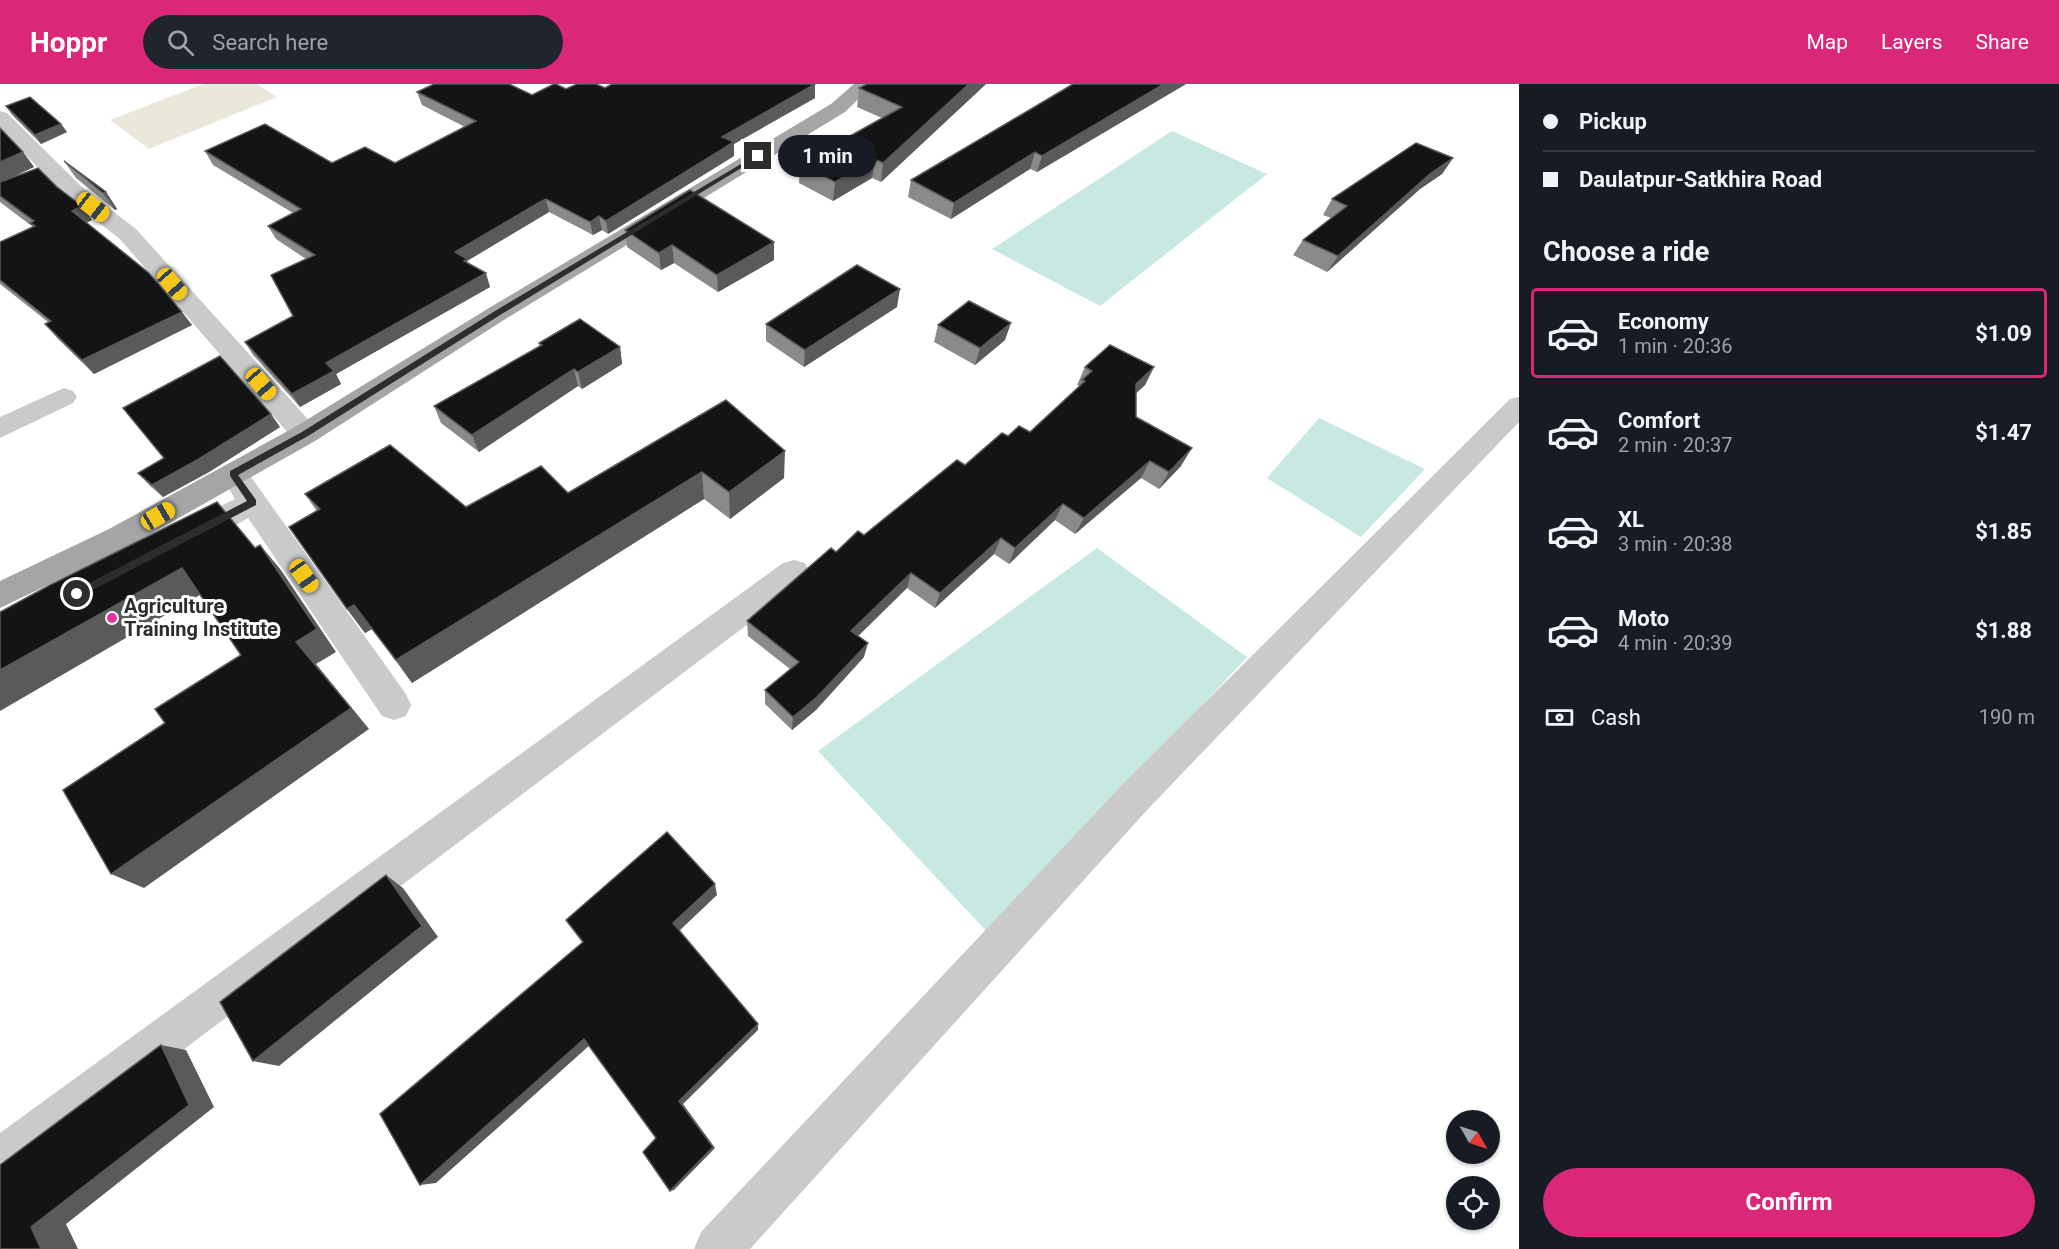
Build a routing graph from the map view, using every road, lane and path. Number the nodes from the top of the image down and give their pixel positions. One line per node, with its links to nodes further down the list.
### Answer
1 (865, 84): 6 (main road)
2 (0, 117): 6 (street)
3 (64, 397): 5 (street)
4 (1519, 406): 14 (street)
5 (0, 428)
6 (305, 434): 7 (main road)
7 (233, 474): 8 (street); 11 (main road)
8 (253, 502): 9 (street); 12 (street)
9 (161, 550)
10 (794, 572): 13 (street)
11 (0, 595)
12 (393, 705)
13 (0, 1160)
14 (718, 1249)

